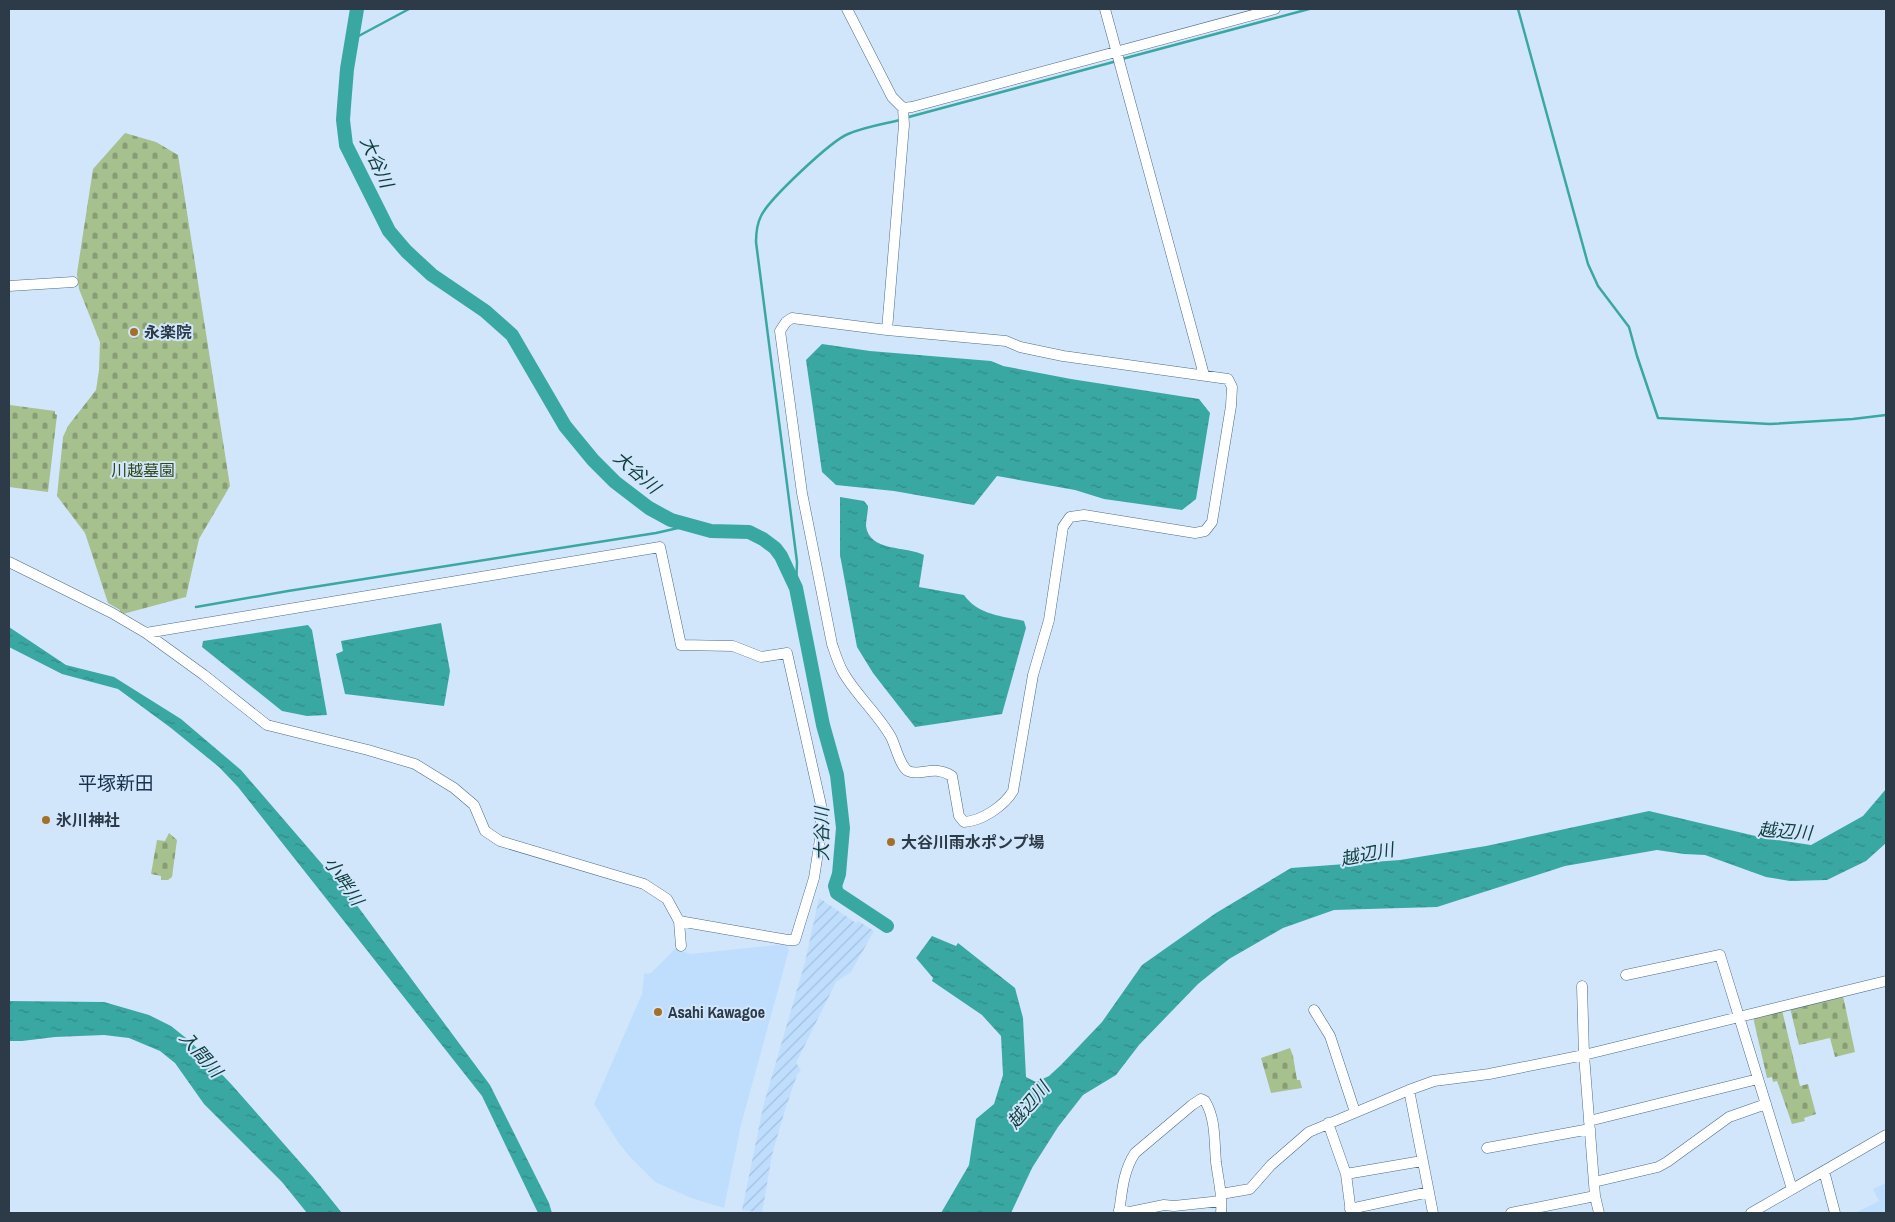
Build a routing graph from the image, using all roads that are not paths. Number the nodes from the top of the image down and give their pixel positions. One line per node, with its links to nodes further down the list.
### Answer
1 (847, 9): 5 (street)
2 (1105, 9): 4 (street)
3 (1275, 9): 4 (street)
4 (1116, 52): 5 (street); 9 (street)
5 (903, 108): 8 (street)
6 (73, 282): 7 (street)
7 (9, 286)
8 (887, 330): 9 (street); 9 (street)
9 (1204, 375)
10 (9, 562): 11 (street)
11 (146, 633): 12 (street); 12 (street)
12 (679, 921): 13 (street)
13 (681, 946)
14 (1626, 975): 18 (street)
15 (1886, 981): 18 (street)
16 (1582, 986): 19 (street)
17 (1314, 1010): 23 (street)
18 (1739, 1017): 19 (street); 20 (street)
19 (1584, 1055): 21 (street); 25 (street)
20 (1758, 1079): 22 (street); 25 (street)
21 (1409, 1090): 23 (street); 28 (street)
22 (1766, 1104): 31 (street); 32 (street)
23 (1355, 1112): 24 (street)
24 (1328, 1123): 30 (street); 35 (street)
25 (1589, 1125): 27 (street); 31 (street)
26 (1886, 1135): 29 (street)
27 (1487, 1148)
28 (1422, 1161): 30 (street); 33 (street)
29 (1824, 1171): 32 (street); 43 (street)
30 (1346, 1174): 36 (street)
31 (1594, 1182): 34 (street)
32 (1792, 1190): 42 (street)
33 (1429, 1192): 36 (street); 39 (street)
34 (1595, 1196): 40 (street); 41 (street)
35 (1221, 1198): 37 (street); 37 (street); 38 (street)
36 (1351, 1211)
37 (1119, 1212)
38 (1220, 1213)
39 (1433, 1213)
40 (1511, 1213)
41 (1599, 1213)
42 (1751, 1213)
43 (1835, 1213)

